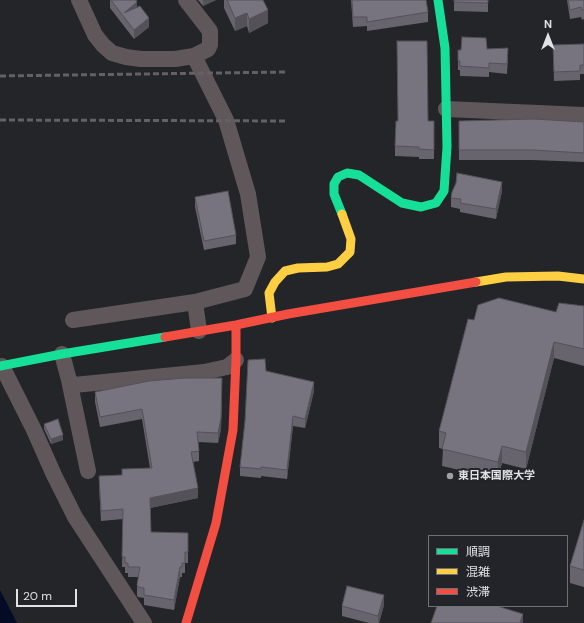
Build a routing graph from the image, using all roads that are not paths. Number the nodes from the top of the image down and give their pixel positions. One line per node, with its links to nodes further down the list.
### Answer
1 (79, 0): 4 (street)
2 (186, 0): 4 (street)
3 (438, 0): 5 (street)
4 (194, 56): 8 (street)
5 (446, 109): 6 (street); 9 (street)
6 (584, 115)
7 (584, 279): 9 (street)
8 (195, 302): 10 (street); 12 (street)
9 (272, 318): 11 (street)
10 (73, 320)
11 (236, 325): 12 (street); 14 (street)
12 (199, 332): 13 (street)
13 (62, 354): 15 (street); 16 (street)
14 (236, 360): 16 (street); 19 (street)
15 (1, 366): 18 (street)
16 (69, 380): 17 (street)
17 (88, 471)
18 (144, 623)
19 (186, 623)

